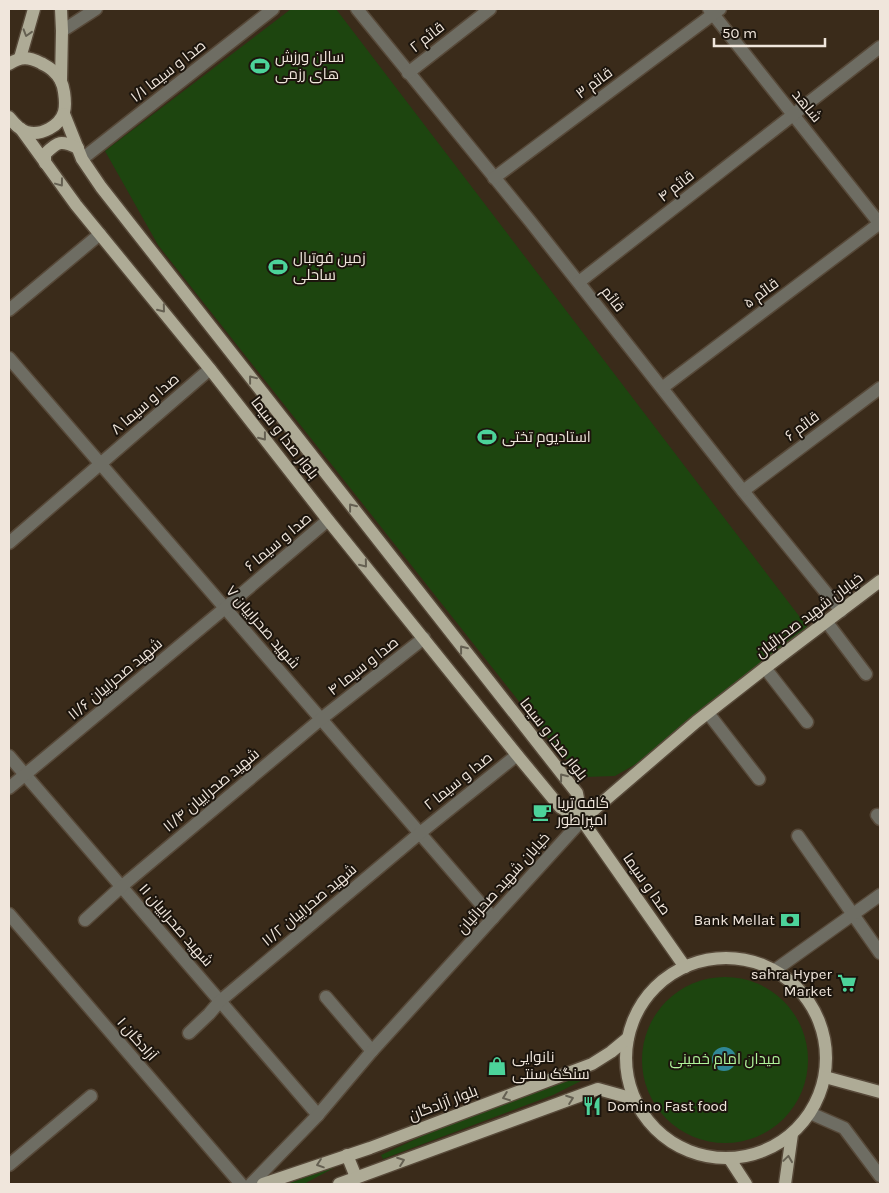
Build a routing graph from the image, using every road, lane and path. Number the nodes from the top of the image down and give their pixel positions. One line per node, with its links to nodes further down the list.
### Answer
1 (34, 9): 10 (main road, one-way to 10)
2 (61, 9): 8 (main road, بلوار صدا و سیما)
3 (96, 9): 8 (street)
4 (273, 9): 17 (street, صدا و سیما ۱/۱)
5 (357, 9): 11 (street, قائم)
6 (490, 9): 11 (street, قائم ۲)
7 (714, 11): 14 (street, شاهد); 19 (street, قائم ۳)
8 (62, 31): 12 (main road, بلوار صدا و سیما)
9 (880, 47): 14 (street, قائم ۴)
10 (12, 61): 12 (main road)
11 (408, 72): 19 (street, قائم)
12 (61, 81): 13 (main road, بلوار صدا و سیما)
13 (64, 114): 16 (main road); 17 (main road, بلوار صدا و سیما)
14 (793, 115): 20 (street, شاهد); 22 (street, قائم ۴)
15 (9, 117): 16 (main road, بلوار صدا و سیما)
16 (21, 129): 18 (main road, بلوار صدا و سیما)
17 (80, 153): 18 (main road); 47 (main road, بلوار صدا و سیما, one-way to 17)
18 (45, 163): 21 (main road, بلوار صدا و سیما, one-way to 21)
19 (494, 178): 22 (street, قائم)
20 (880, 224): 26 (street, قائم ۵)
21 (100, 234): 23 (street); 25 (main road, بلوار صدا و سیما, one-way to 25)
22 (578, 282): 26 (street, قائم)
23 (9, 310)
24 (9, 358): 28 (street, شهید صحراییان ۷)
25 (210, 369): 28 (street, صدا و سیما ۸); 30 (main road, بلوار صدا و سیما, one-way to 30)
26 (662, 388): 29 (street, قائم)
27 (880, 388): 29 (street, قائم ۶)
28 (101, 464): 31 (street, صدا و سیما ۸); 33 (street, شهید صحراییان ۷)
29 (743, 491): 34 (street, قائم)
30 (328, 520): 33 (street, صدا و سیما ۶); 36 (main road, بلوار صدا و سیما, one-way to 36)
31 (9, 542)
32 (880, 581): 34 (main road, خیابان شهید صحرائیان)
33 (225, 608): 40 (street, شهید صحراییان ۷); 44 (street, شهید صحراییان ۱۱/۶)
34 (841, 611): 35 (main road, خیابان شهید صحرائیان)
35 (826, 621): 37 (main road, خیابان شهید صحرائیان); 38 (street)
36 (424, 638): 40 (street, صدا و سیما ۴); 42 (main road, بلوار صدا و سیما)
37 (765, 668): 39 (main road, خیابان شهید صحرائیان); 41 (street)
38 (866, 674)
39 (708, 713): 45 (street); 47 (main road, خیابان شهید صحرائیان)
40 (321, 719): 48 (street, شهید صحراییان ۷); 50 (street, شهید صحراییان ۱۱/۴)
41 (807, 722)
42 (517, 755): 47 (main road, بلوار صدا و سیما); 48 (street, صدا و سیما ۲)
43 (9, 756): 44 (street, شهید صحراییان ۱۱)
44 (26, 775): 46 (street, شهید صحراییان ۱۱/۶); 50 (street, شهید صحراییان ۱۱)
45 (758, 779)
46 (9, 788)
47 (582, 820): 54 (street, خیابان شهید صحرائیان); 57 (main road, صدا و سیما)
48 (420, 833): 54 (street, شهید صحراییان ۷); 60 (street, شهید صحراییان ۱۱/۲)
49 (798, 836): 53 (street)
50 (122, 887): 55 (street, شهید صحراییان ۱۱/۴); 60 (street, شهید صحراییان ۱۱)
51 (880, 895): 53 (street)
52 (9, 914): 78 (street, آزادگان ۱)
53 (853, 915): 56 (street); 58 (street)
54 (493, 918): 63 (street, خیابان شهید صحرائیان)
55 (85, 920)
56 (880, 953)
57 (684, 967): 58 (main road); 62 (main road)
58 (775, 970): 64 (main road)
59 (326, 997): 63 (street)
60 (220, 1001): 61 (street, شهید صحراییان ۱۱/۲); 69 (street, شهید صحراییان ۱۱)
61 (189, 1034)
62 (628, 1038): 67 (main road); 71 (main road, بلوار آزادگان, one-way to 71)
63 (372, 1051): 69 (street, خیابان شهید صحرائیان)
64 (825, 1077): 65 (main road); 68 (main road)
65 (880, 1092)
66 (91, 1096): 74 (street)
67 (634, 1099): 73 (main road); 75 (main road, one-way to 67)
68 (810, 1113): 70 (main road); 76 (street)
69 (318, 1115): 79 (street, خیابان شهید صحرائیان)
70 (792, 1134): 73 (main road); 83 (main road, one-way to 70)
71 (370, 1148): 72 (main road, بلوار آزادگان); 75 (main road)
72 (347, 1155): 77 (main road); 80 (main road, بلوار آزادگان, one-way to 80)
73 (729, 1158): 82 (main road)
74 (9, 1165)
75 (377, 1170): 77 (main road)
76 (880, 1176)
77 (356, 1178): 81 (main road)
78 (241, 1184)
79 (251, 1184)
80 (263, 1184)
81 (339, 1184)
82 (746, 1184)
83 (785, 1184)

